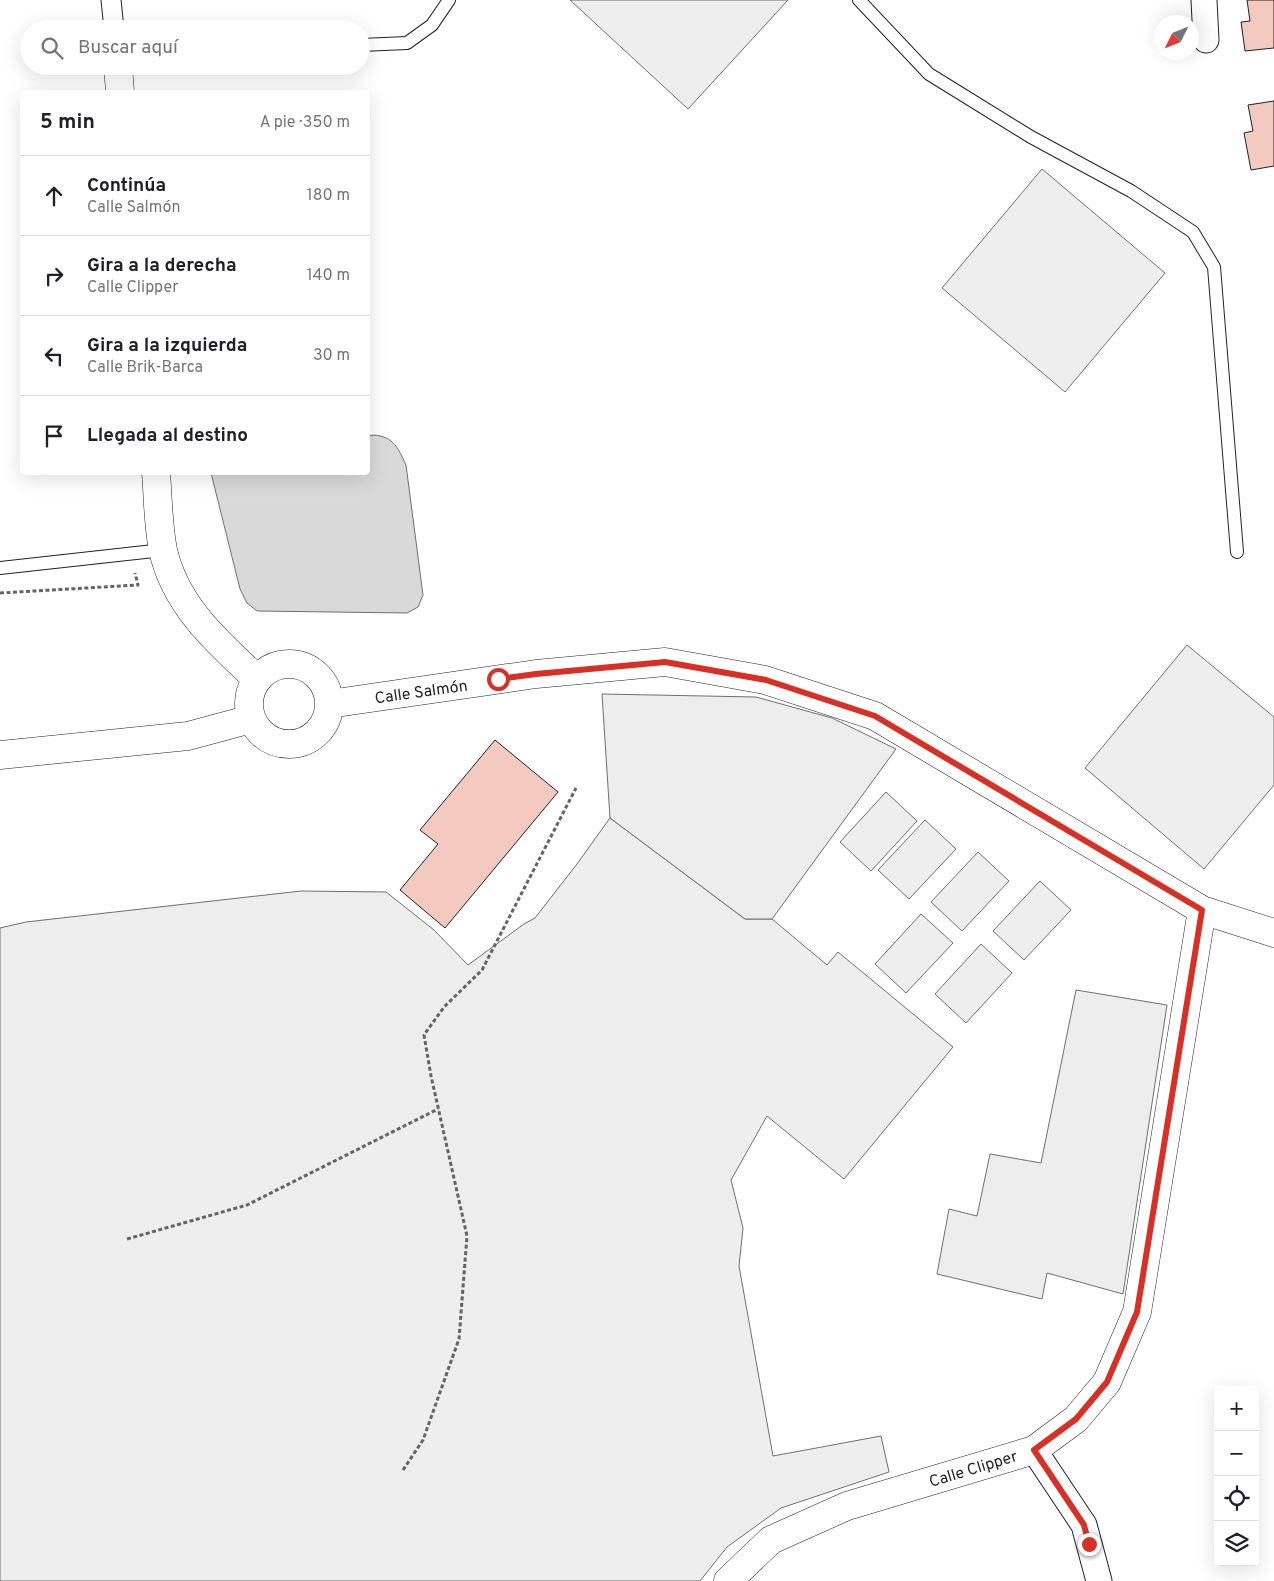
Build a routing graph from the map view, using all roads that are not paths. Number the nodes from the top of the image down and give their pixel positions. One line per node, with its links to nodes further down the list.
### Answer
1 (111, 0): 5 (street)
2 (449, 0): 7 (lane)
3 (859, 0): 12 (lane)
4 (1204, 0): 6 (street)
5 (113, 20)
6 (1206, 40)
7 (370, 45)
8 (119, 75): 9 (street)
9 (120, 90)
10 (156, 475): 11 (street)
11 (163, 550): 13 (lane); 14 (street)
12 (1237, 552)
13 (0, 568)
14 (256, 679): 15 (street); 16 (street)
15 (329, 704): 16 (street); 18 (street, Calle Salmón)
16 (251, 720): 17 (street)
17 (0, 755)
18 (1202, 910): 19 (street); 20 (street, Calle Clipper)
19 (1274, 933)
20 (1034, 1450): 21 (street, Calle Clipper); 22 (street)
21 (728, 1581)
22 (1099, 1581)

